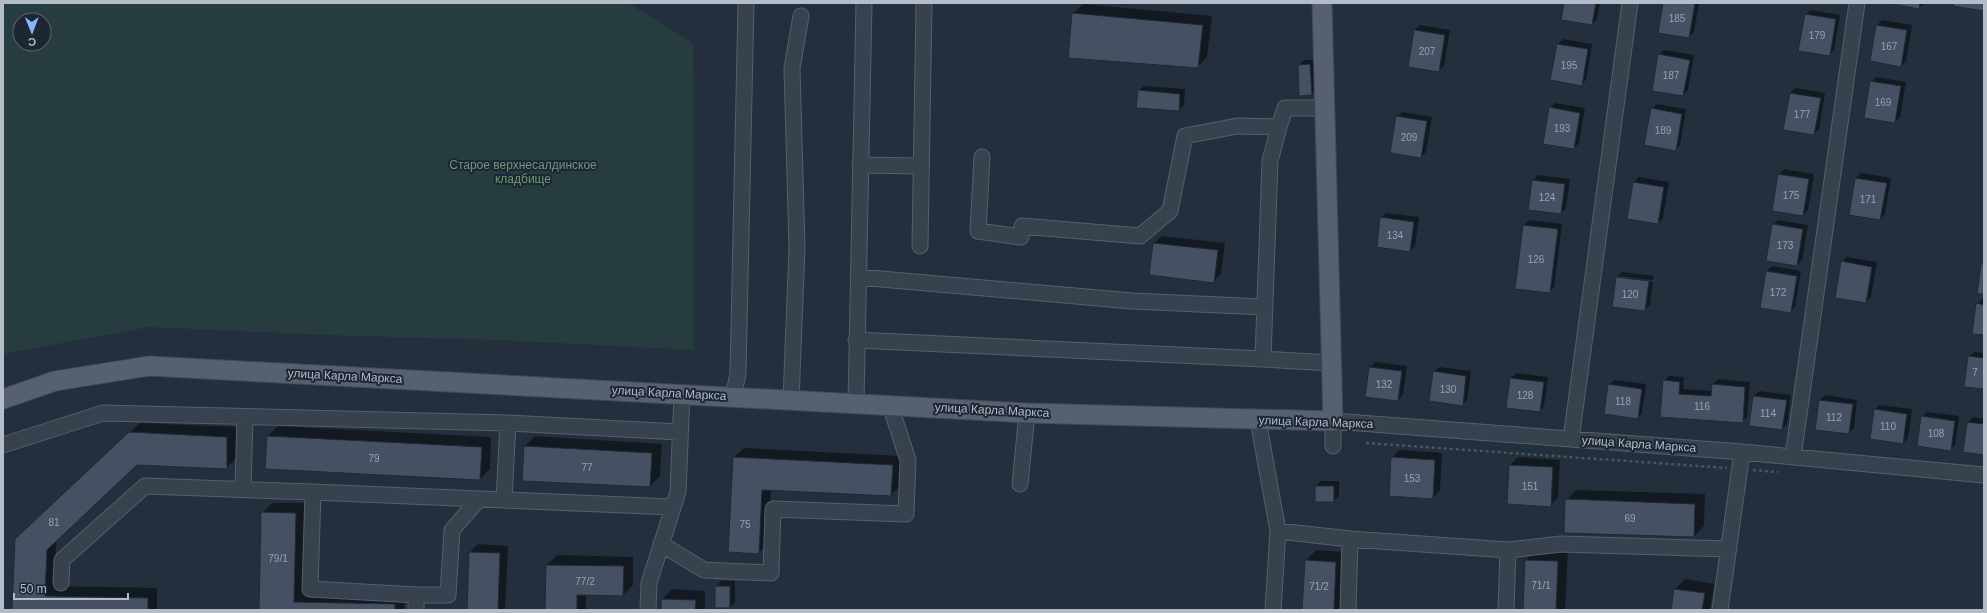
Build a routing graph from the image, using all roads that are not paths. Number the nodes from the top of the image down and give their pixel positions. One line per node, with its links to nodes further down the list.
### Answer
1 (746, 3): 20 (street)
2 (864, 3): 11 (street)
3 (924, 3): 12 (street)
4 (1322, 3): 8 (main road)
5 (1630, 3): 31 (street)
6 (1857, 3): 35 (street)
7 (801, 16): 22 (street)
8 (1325, 108): 9 (street); 18 (main road)
9 (1279, 127): 10 (street); 15 (street)
10 (982, 157)
11 (860, 165): 12 (street); 14 (street)
12 (920, 166): 13 (street)
13 (920, 246)
14 (858, 277): 15 (street); 16 (street)
15 (1264, 307): 17 (street)
16 (856, 340): 17 (street); 23 (street)
17 (1263, 359): 18 (street)
18 (1331, 363): 28 (main road)
19 (682, 394): 20 (main road, улица Карла Маркса); 21 (main road, улица Карла Маркса); 30 (street)
20 (733, 397): 22 (main road, улица Карла Маркса)
21 (3, 399)
22 (791, 400): 23 (main road, улица Карла Маркса)
23 (856, 403): 24 (main road, улица Карла Маркса)
24 (890, 405): 25 (main road, улица Карла Маркса); 45 (street)
25 (1027, 413): 27 (main road, улица Карла Маркса); 37 (street)
26 (245, 416): 29 (street); 32 (street); 38 (street)
27 (1258, 420): 28 (main road, улица Карла Маркса); 43 (street)
28 (1333, 421): 31 (street, улица Карла Маркса); 33 (street)
29 (508, 423): 30 (street); 41 (street)
30 (680, 432): 42 (street)
31 (1571, 439): 34 (street, улица Карла Маркса)
32 (3, 445)
33 (1333, 446)
34 (1742, 452): 35 (street, улица Карла Маркса); 46 (street)
35 (1793, 457): 36 (street, улица Карла Маркса)
36 (1984, 475)
37 (1020, 484)
38 (243, 489): 39 (street); 48 (street)
39 (313, 492): 40 (street); 49 (street)
40 (479, 498): 41 (street); 49 (street)
41 (504, 500): 42 (street)
42 (673, 507): 45 (street)
43 (1278, 531): 44 (street); 52 (street)
44 (1350, 539): 47 (street); 53 (street)
45 (661, 544): 51 (street)
46 (1729, 549): 47 (street); 55 (street)
47 (1508, 550): 54 (street)
48 (61, 583)
49 (416, 595): 50 (street)
50 (416, 610)
51 (648, 610)
52 (1273, 610)
53 (1348, 610)
54 (1506, 610)
55 (1720, 610)

